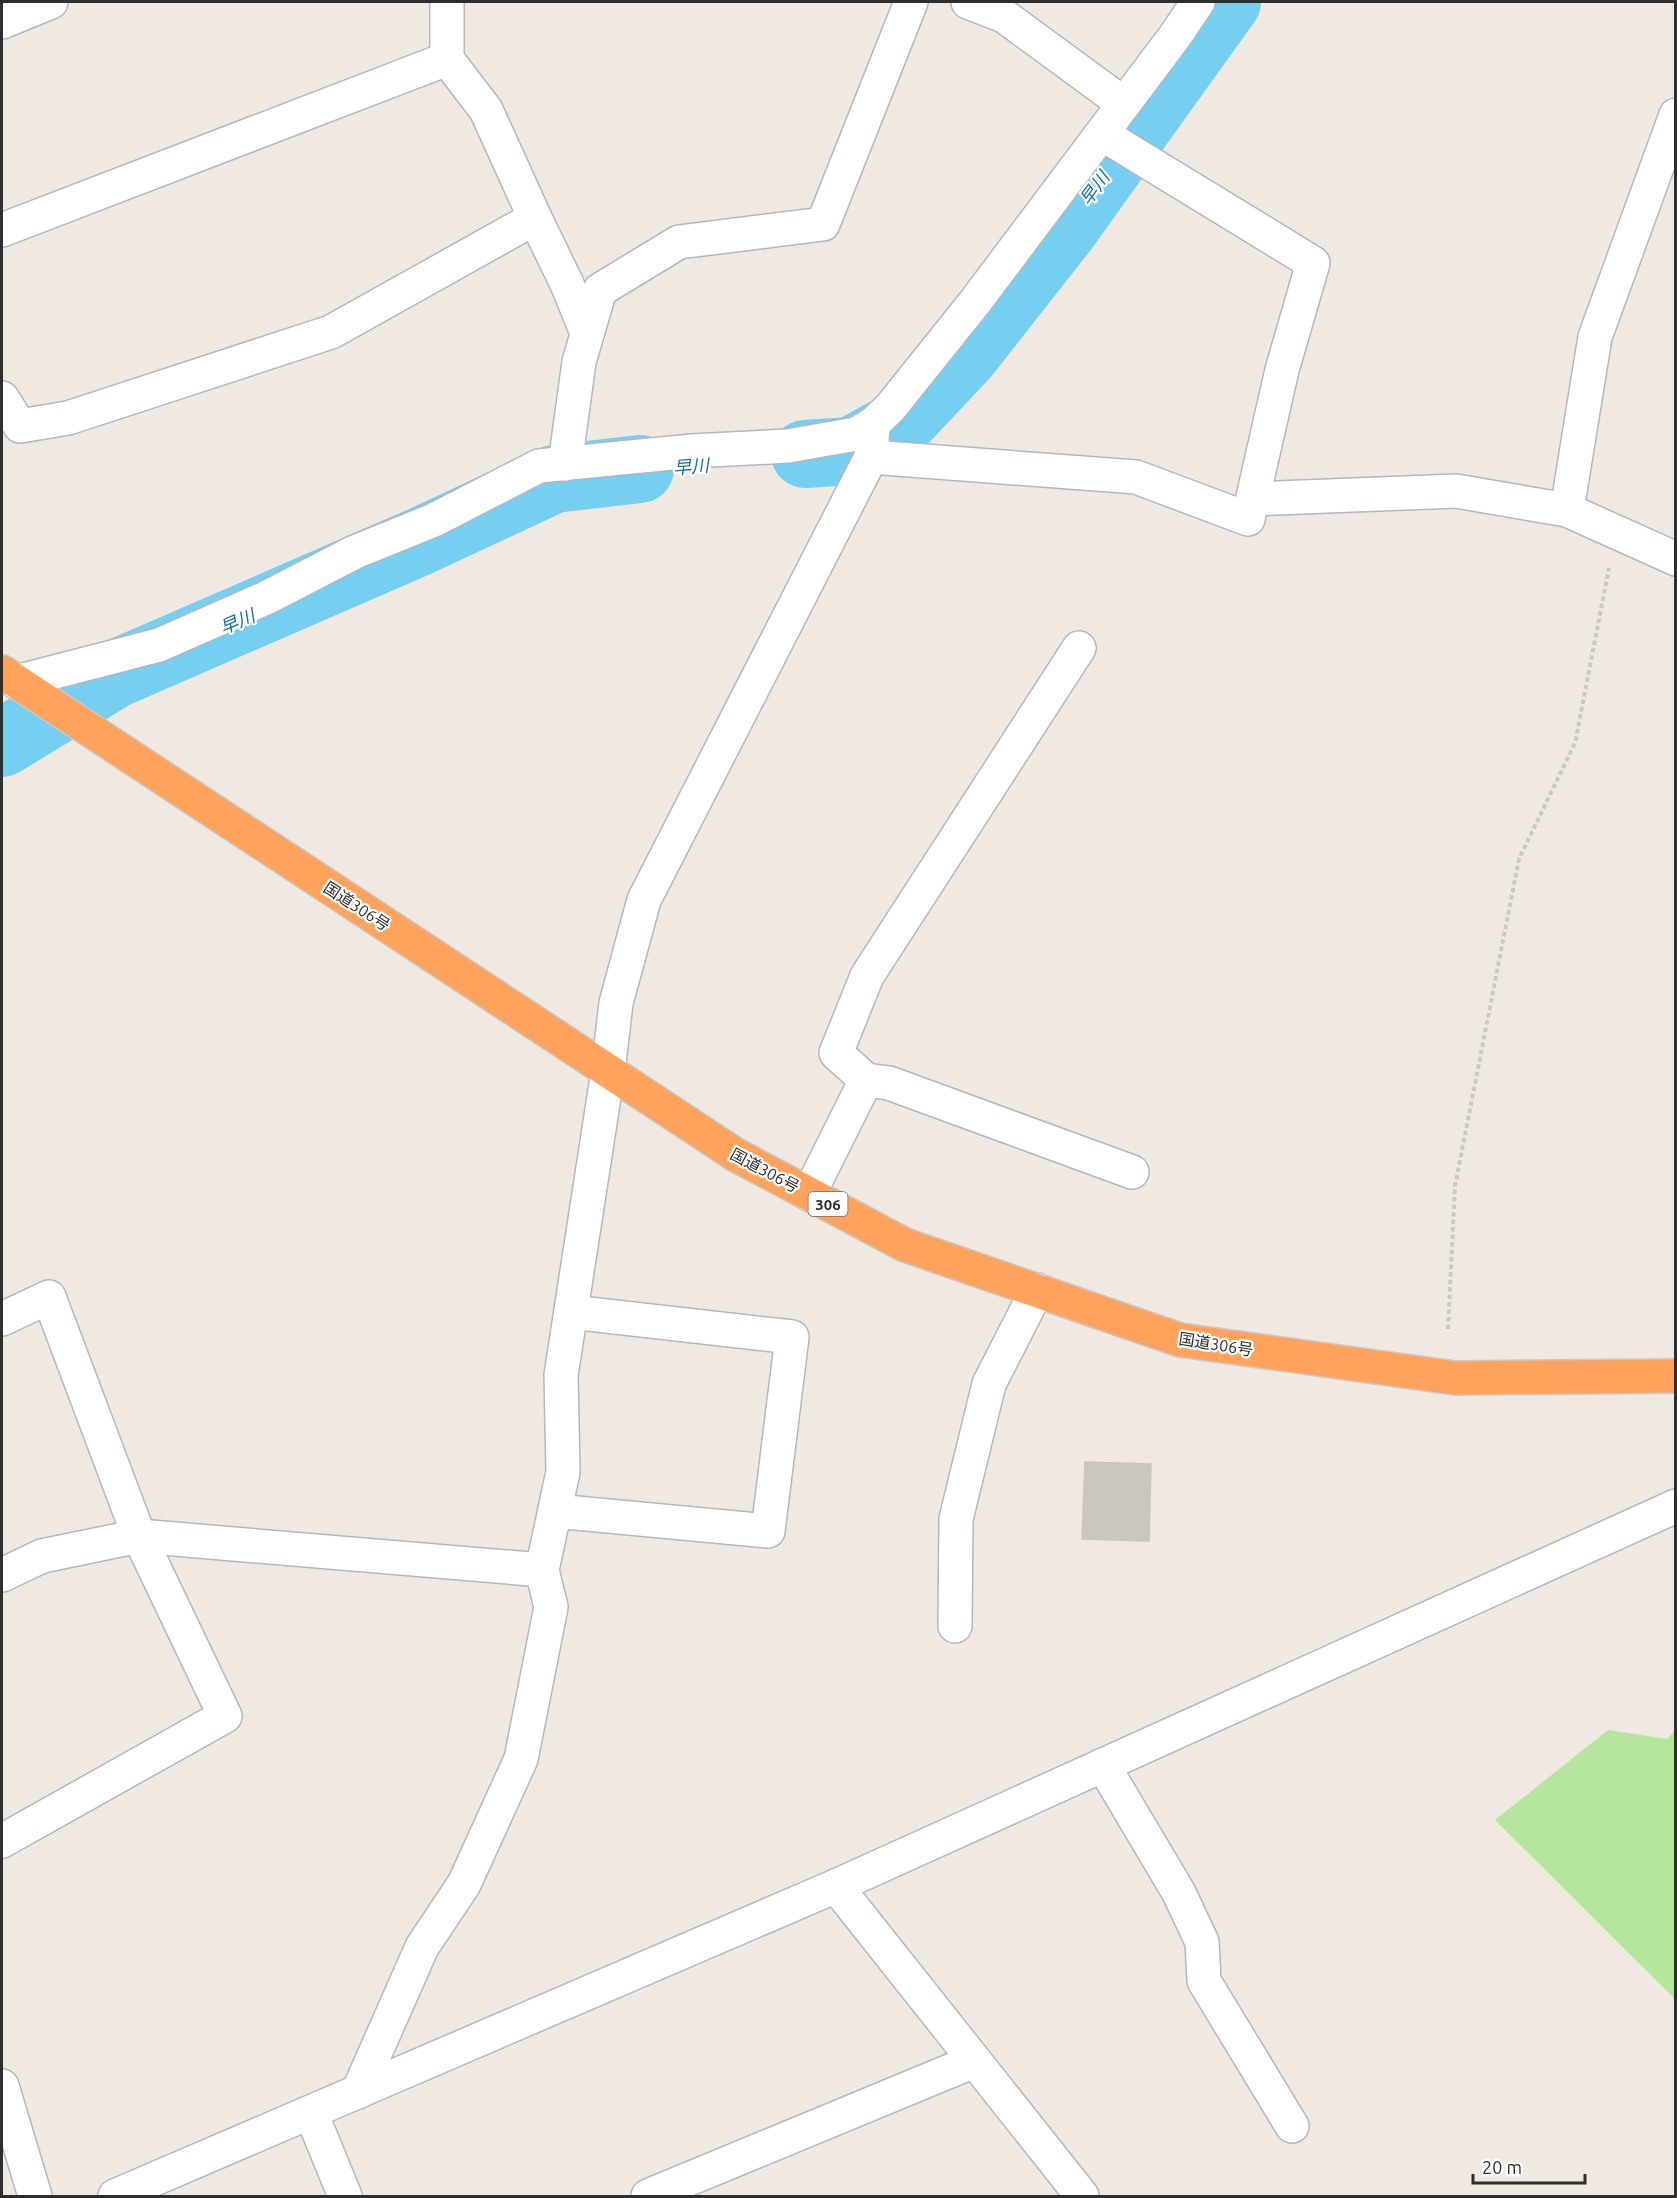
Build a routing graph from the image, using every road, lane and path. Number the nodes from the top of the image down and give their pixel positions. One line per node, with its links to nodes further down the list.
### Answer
1 (51, 2): 6 (street)
2 (447, 2): 7 (street)
3 (911, 2): 13 (street)
4 (968, 2): 8 (street)
5 (1198, 2): 8 (street)
6 (2, 22)
7 (447, 59): 11 (street); 12 (street)
8 (1124, 104): 10 (street)
9 (1676, 115): 18 (street)
10 (1113, 140): 15 (street); 17 (street)
11 (536, 218): 13 (street); 14 (street)
12 (2, 230)
13 (587, 333): 16 (street)
14 (2, 398)
15 (872, 440): 16 (street); 17 (street); 23 (street)
16 (565, 464): 22 (street)
17 (1253, 499): 18 (street)
18 (1567, 510): 19 (street)
19 (1615, 532): 20 (street); 30 (path)
20 (1676, 559)
21 (1079, 648): 24 (street)
22 (18, 684): 23 (highway, 国道306号 / 306)
23 (608, 1071): 26 (highway, 国道306号 / 306); 28 (street)
24 (866, 1080): 25 (street); 26 (street)
25 (1132, 1172)
26 (809, 1194): 27 (highway, 国道306号 / 306)
27 (1037, 1290): 31 (highway, 国道306号 / 306); 37 (street)
28 (571, 1312): 33 (street); 33 (street)
29 (2, 1319): 34 (street)
30 (1448, 1329)
31 (1676, 1376)
32 (1676, 1506): 38 (street)
33 (555, 1511): 35 (street)
34 (139, 1536): 35 (street); 36 (street); 39 (street)
35 (542, 1570): 43 (street)
36 (2, 1575)
37 (955, 1626)
38 (1103, 1765): 40 (street); 45 (street)
39 (2, 1841)
40 (836, 1886): 41 (street); 43 (street)
41 (974, 2061): 49 (street); 50 (street)
42 (2, 2086): 46 (street)
43 (358, 2092): 44 (street)
44 (311, 2113): 47 (street); 48 (street)
45 (1292, 2126)
46 (35, 2196)
47 (116, 2196)
48 (345, 2196)
49 (648, 2196)
50 (1082, 2196)

